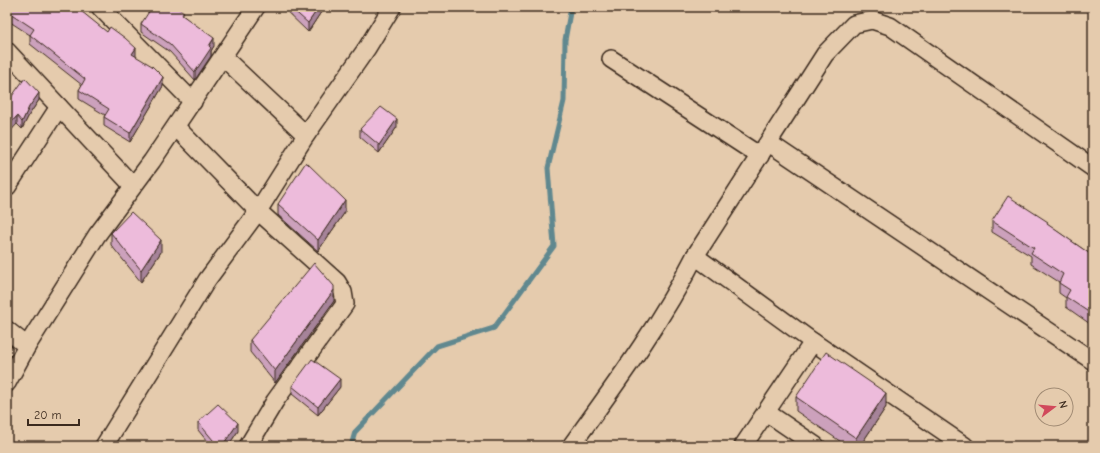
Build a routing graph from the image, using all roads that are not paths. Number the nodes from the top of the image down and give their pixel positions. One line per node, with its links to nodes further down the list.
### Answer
1 (100, 7): 7 (street)
2 (392, 7): 10 (street)
3 (254, 8): 5 (street)
4 (7, 51): 8 (street)
5 (223, 57): 7 (street); 10 (street)
6 (611, 59): 11 (street)
7 (193, 102): 9 (street)
8 (59, 107): 13 (street); 14 (street)
9 (176, 127): 13 (street); 15 (street)
10 (306, 135): 15 (street)
11 (764, 149): 12 (street); 16 (street); 20 (street)
12 (1093, 168)
13 (134, 186): 19 (street)
14 (7, 187)
15 (258, 211): 23 (street); 24 (street)
16 (695, 256): 18 (street); 25 (street)
17 (7, 330): 19 (street)
18 (813, 342): 22 (street); 28 (street)
19 (27, 346): 21 (street)
20 (1093, 361)
21 (7, 384)
22 (766, 412): 26 (street); 27 (street)
23 (104, 446)
24 (248, 446)
25 (571, 446)
26 (743, 446)
27 (816, 446)
28 (965, 446)

